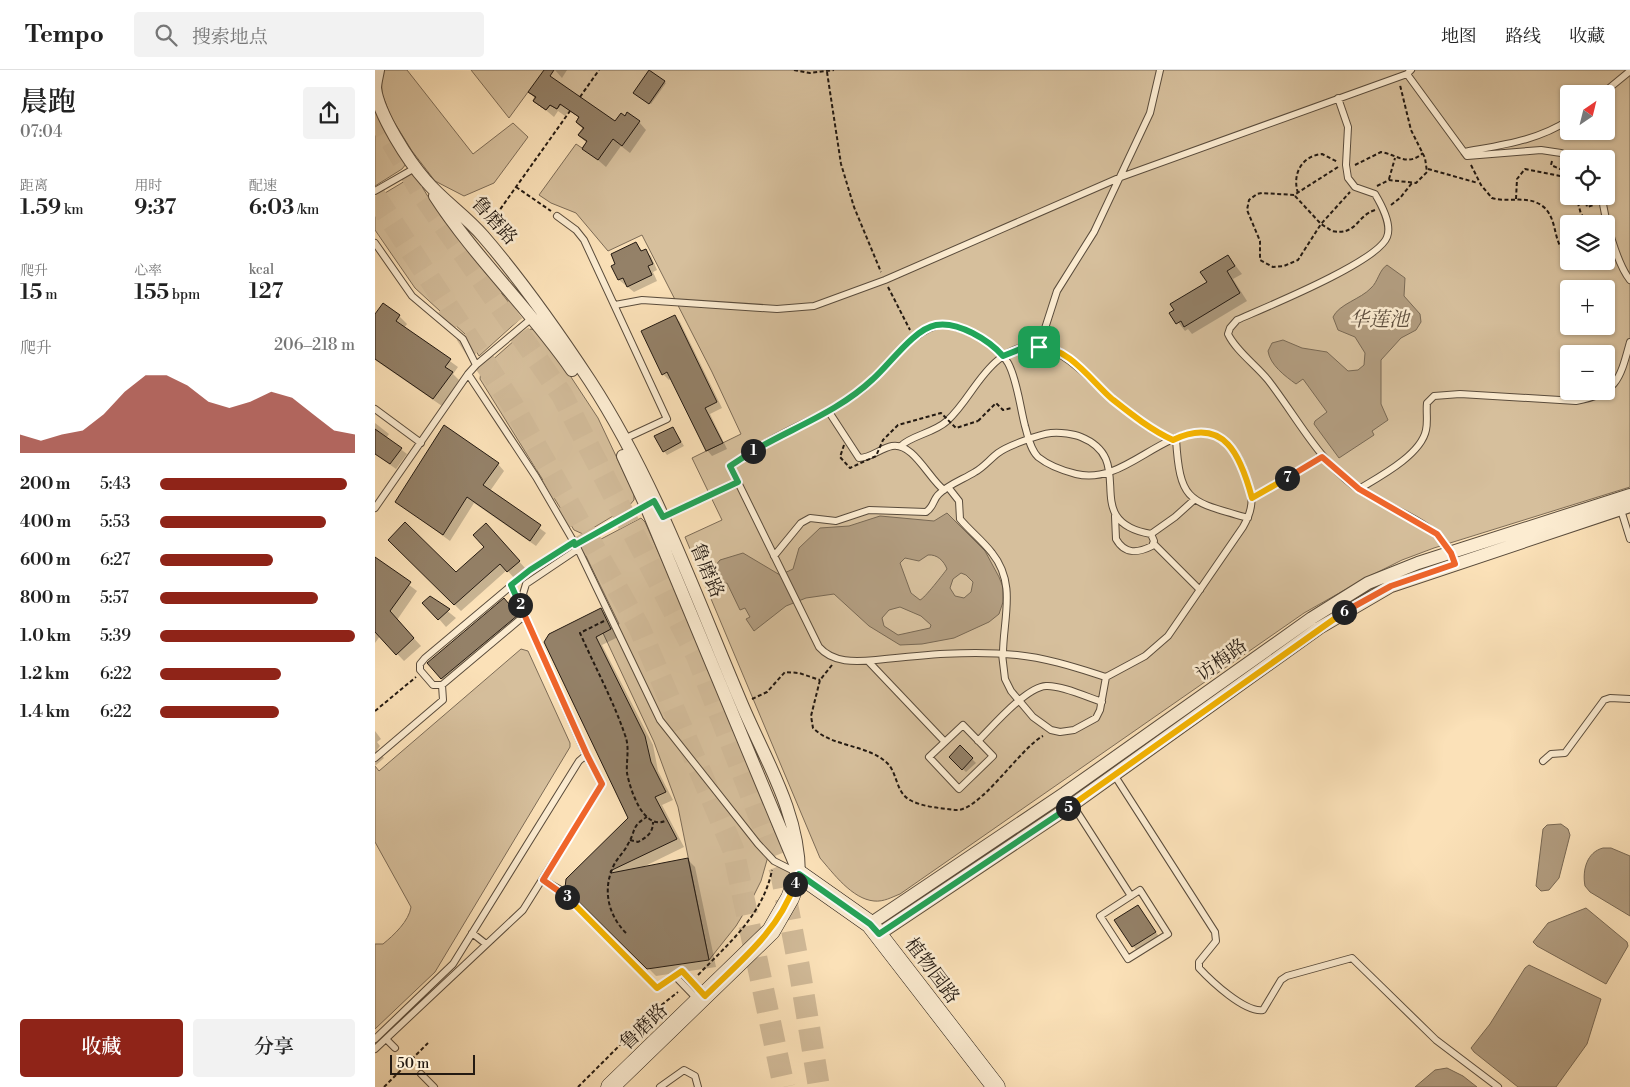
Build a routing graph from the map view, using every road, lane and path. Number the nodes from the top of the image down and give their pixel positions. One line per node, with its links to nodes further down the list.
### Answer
1 (378, 70): 11 (street, 鲁磨路)
2 (599, 70): 12 (path)
3 (794, 70): 7 (path)
4 (834, 70): 7 (path)
5 (1160, 70): 25 (lane)
6 (1630, 71): 10 (lane)
7 (827, 72): 47 (path)
8 (1409, 72): 9 (lane); 18 (lane)
9 (1398, 78): 13 (lane); 17 (path)
10 (1613, 85)
11 (375, 88): 22 (street, 鲁磨路)
12 (580, 97)
13 (1338, 98): 21 (lane); 25 (lane)
14 (570, 111): 31 (path)
15 (1560, 126): 18 (lane)
16 (1553, 151): 18 (lane); 19 (lane); 24 (path)
17 (1423, 153): 20 (path); 23 (path)
18 (1465, 154): 30 (path)
19 (1560, 154)
20 (1395, 158): 21 (path); 27 (path)
21 (1346, 165): 32 (lane)
22 (415, 168): 28 (street, 鲁磨路); 33 (lane)
23 (1428, 169): 29 (path); 30 (path)
24 (1560, 170)
25 (1121, 177): 47 (lane); 53 (lane)
26 (1560, 178): 37 (path)
27 (1389, 180): 29 (path); 34 (path)
28 (427, 183): 44 (street, 鲁磨路); 50 (street)
29 (1412, 183): 41 (path)
30 (1479, 183): 37 (path)
31 (516, 187): 42 (path); 44 (path)
32 (1355, 187): 34 (lane); 43 (path)
33 (375, 191)
34 (1372, 192): 41 (lane)
35 (1298, 193): 35 (path); 36 (path)
36 (1294, 195): 43 (path); 43 (path)
37 (1516, 199): 46 (path)
38 (1587, 205): 39 (path)
39 (1598, 205)
40 (1603, 205): 48 (lane)
41 (1382, 209): 43 (path); 66 (lane)
42 (557, 216): 49 (lane)
43 (1321, 224)
44 (482, 235): 50 (street, 鲁磨路)
45 (375, 243): 55 (lane)
46 (1560, 246)
47 (885, 280): 49 (lane); 51 (path)
48 (1630, 280)
49 (615, 305): 60 (lane)
50 (537, 314): 55 (lane); 60 (street, 鲁磨路); 74 (street)
51 (913, 338): 54 (lane); 59 (lane)
52 (1630, 342): 70 (lane)
53 (1039, 347): 54 (lane); 61 (lane)
54 (1003, 356): 57 (lane); 65 (lane)
55 (476, 365): 56 (lane)
56 (468, 374): 63 (lane); 84 (lane)
57 (1019, 406): 62 (lane); 64 (path, bridge)
58 (375, 408): 63 (lane)
59 (829, 412): 65 (lane); 68 (lane)
60 (624, 439): 74 (street, 鲁磨路)
61 (1174, 439): 67 (lane); 71 (lane); 72 (lane)
62 (1029, 441): 67 (lane); 67 (lane); 69 (lane)
63 (421, 443): 75 (lane)
64 (844, 445)
65 (901, 446): 69 (lane)
66 (1322, 457): 70 (lane); 71 (lane)
67 (1110, 471): 76 (lane)
68 (738, 482): 77 (lane); 85 (lane)
69 (946, 489): 85 (lane); 93 (lane)
70 (1359, 489): 86 (lane)
71 (1252, 498): 78 (lane)
72 (1195, 499): 78 (lane); 81 (lane)
73 (1627, 502): 82 (lane); 86 (street, 访梅路)
74 (650, 503): 77 (street, 鲁磨路); 84 (lane); 119 (street)
75 (375, 508)
76 (1115, 516): 79 (lane); 80 (lane)
77 (663, 517): 103 (street, 鲁磨路)
78 (1248, 518): 88 (lane)
79 (1124, 523): 80 (lane); 81 (lane)
80 (1116, 526): 83 (lane)
81 (1151, 534): 83 (lane)
82 (1630, 540)
83 (1154, 544): 88 (lane)
84 (576, 546): 87 (lane); 89 (lane); 91 (lane)
85 (774, 556): 94 (lane)
86 (1453, 559): 92 (street, 访梅路)
87 (511, 585): 90 (lane); 96 (lane)
88 (1200, 590): 97 (lane)
89 (527, 607)
90 (524, 616): 99 (lane); 108 (lane)
91 (611, 618): 115 (path); 119 (lane)
92 (1316, 623): 111 (street, 访梅路); 112 (street, 访梅路)
93 (1002, 654): 95 (lane); 97 (lane); 101 (lane)
94 (835, 660): 95 (lane); 98 (path)
95 (868, 661): 107 (lane)
96 (422, 672): 99 (lane); 104 (path)
97 (1106, 677): 102 (lane)
98 (821, 680): 103 (path); 105 (path)
99 (443, 685): 109 (lane)
100 (1630, 699): 110 (lane)
101 (1020, 701): 102 (lane); 105 (lane); 106 (lane)
102 (1102, 702): 105 (lane)
103 (741, 704): 119 (street, 鲁磨路)
104 (375, 711)
105 (1051, 730)
106 (978, 741): 107 (lane); 107 (lane)
107 (945, 742)
108 (587, 755): 120 (lane); 123 (lane)
109 (375, 758)
110 (1543, 761)
111 (1107, 764): 112 (lane); 113 (street, 访梅路)
112 (1115, 775): 114 (street, 访梅路); 142 (lane)
113 (1065, 793): 114 (lane); 122 (street, 访梅路)
114 (1073, 805): 121 (lane); 122 (street, 访梅路)
115 (647, 817): 117 (path); 118 (path)
116 (665, 821): 117 (path)
117 (653, 822): 118 (path)
118 (630, 840): 124 (path)
119 (799, 874): 122 (street, 植物园路); 128 (street, 鲁磨路)
120 (543, 880): 125 (lane); 126 (lane)
121 (1131, 896): 121 (lane)
122 (874, 929): 141 (street, 植物园路)
123 (472, 933): 125 (lane); 127 (lane)
124 (626, 934)
125 (486, 944): 129 (lane)
126 (675, 976): 128 (lane); 128 (lane)
127 (421, 995): 129 (lane); 131 (lane)
128 (702, 999): 138 (street, 鲁磨路)
129 (427, 1000): 130 (lane)
130 (386, 1038): 133 (lane); 134 (lane)
131 (375, 1039)
132 (428, 1043): 136 (path)
133 (395, 1048)
134 (375, 1049)
135 (421, 1074): 137 (lane)
136 (383, 1087)
137 (434, 1087)
138 (610, 1087)
139 (660, 1087): 140 (lane)
140 (698, 1087)
141 (996, 1087)
142 (1499, 1087)

